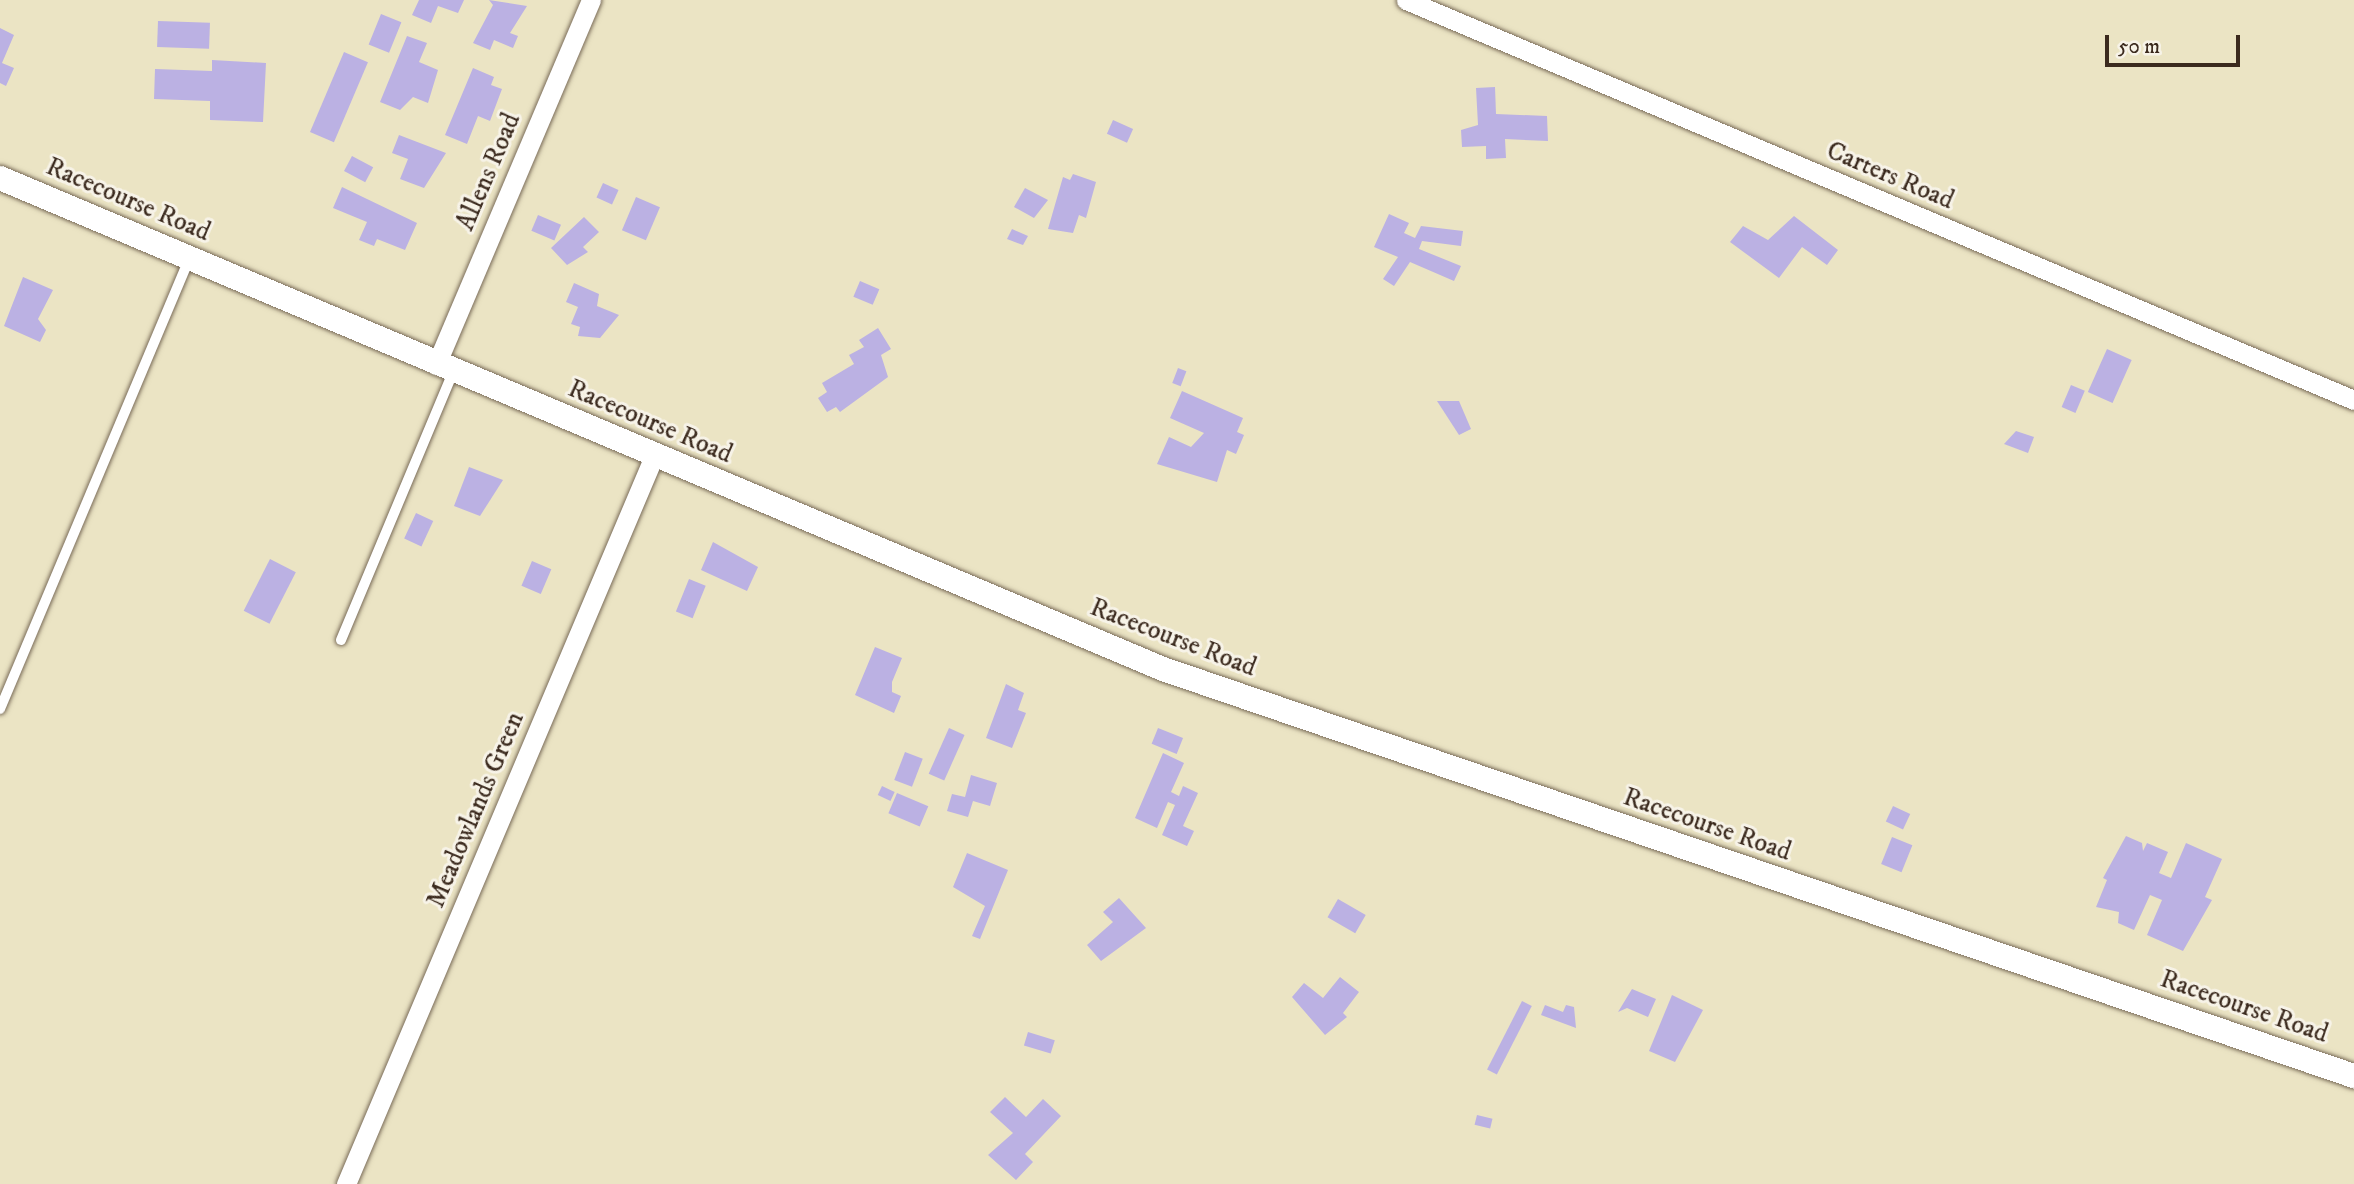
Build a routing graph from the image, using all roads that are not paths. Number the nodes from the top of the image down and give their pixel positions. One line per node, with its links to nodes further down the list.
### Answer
1 (591, 0): 5 (street, Allens Road)
2 (1406, 0): 6 (street, Carters Road)
3 (0, 178): 4 (street, Racecourse Road)
4 (189, 259): 5 (street, Racecourse Road); 9 (lane)
5 (445, 369): 7 (street, Racecourse Road); 8 (lane)
6 (2354, 400)
7 (654, 456): 10 (street, Racecourse Road); 11 (street, Meadowlands Green)
8 (341, 640)
9 (0, 709)
10 (2354, 1076)
11 (346, 1184)

